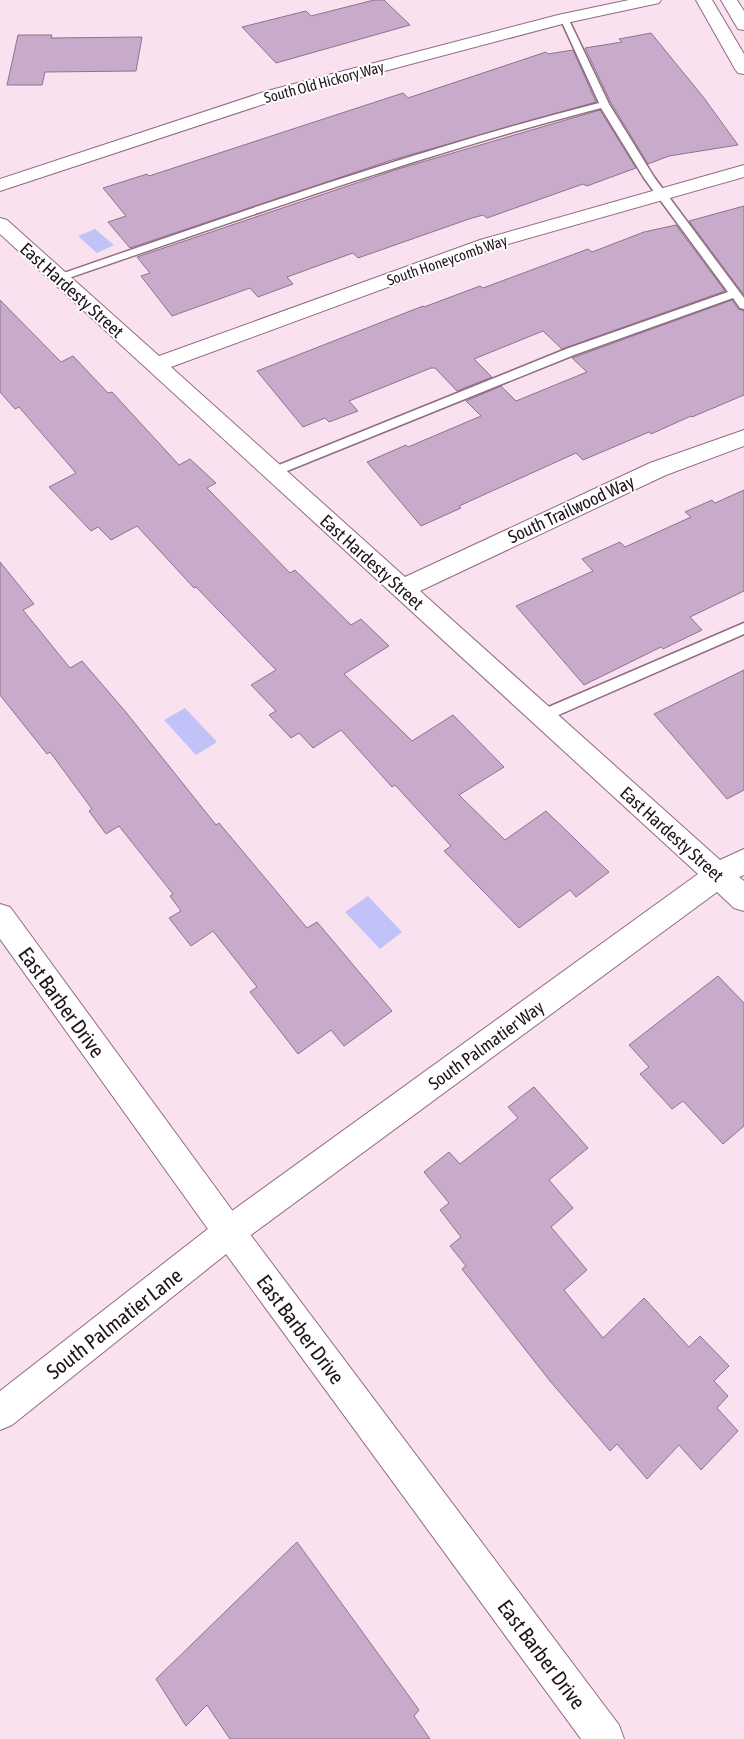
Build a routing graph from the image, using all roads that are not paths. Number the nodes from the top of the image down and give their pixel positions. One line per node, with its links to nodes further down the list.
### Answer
1 (653, 0): 4 (street, South Old Hickory Way)
2 (704, 0): 6 (street)
3 (729, 0): 5 (street)
4 (564, 18): 7 (lane); 9 (street, South Old Hickory Way)
5 (744, 26)
6 (744, 69)
7 (604, 104): 10 (lane); 12 (lane)
8 (744, 171): 10 (street, South Honeycomb Way)
9 (0, 185)
10 (660, 194): 13 (lane); 15 (street, South Honeycomb Way)
11 (0, 224): 12 (street, East Hardesty Street)
12 (59, 278): 15 (street, East Hardesty Street)
13 (734, 294): 14 (lane); 17 (lane)
14 (744, 306)
15 (155, 365): 17 (street, East Hardesty Street)
16 (744, 438): 18 (street, South Trailwood Way)
17 (273, 472): 18 (street, East Hardesty Street)
18 (402, 589): 20 (street, East Hardesty Street)
19 (744, 628): 20 (lane)
20 (542, 716): 22 (street, East Hardesty Street)
21 (744, 861): 22 (street, South Palmatier Way)
22 (718, 875): 23 (street, East Hardesty Street); 25 (street, South Palmatier Way)
23 (744, 899)
24 (0, 916): 25 (street, East Barber Drive)
25 (229, 1232): 26 (street, South Palmatier Lane); 27 (street, East Barber Drive)
26 (0, 1413)
27 (605, 1739)

